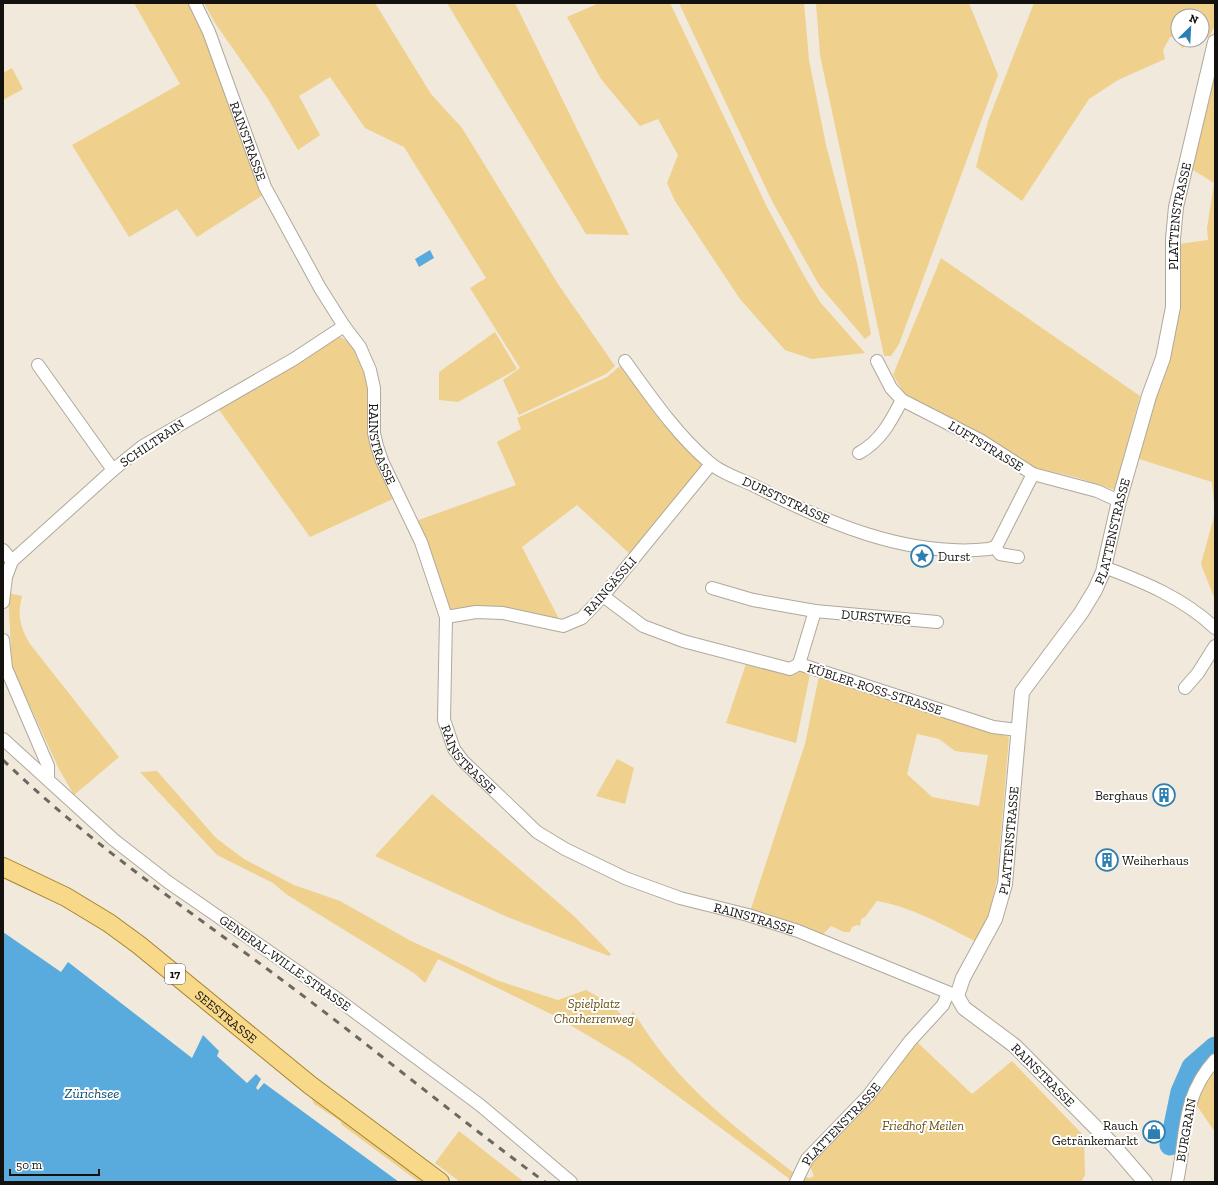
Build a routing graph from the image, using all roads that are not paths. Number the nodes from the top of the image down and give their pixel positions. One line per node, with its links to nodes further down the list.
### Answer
1 (196, 3): 3 (street, RAINSTRASSE)
2 (1215, 42): 12 (street, PLATTENSTRASSE)
3 (344, 326): 10 (street, SCHILTRAIN); 22 (street, RAINSTRASSE)
4 (624, 361): 9 (street, DURSTSTRASSE)
5 (877, 361): 7 (street)
6 (38, 364): 10 (street)
7 (902, 400): 8 (street); 11 (street, LUFTSTRASSE)
8 (859, 453)
9 (711, 464): 13 (street, DURSTSTRASSE); 19 (street, RAINGÄSSLI)
10 (113, 470): 16 (street, SCHILTRAIN)
11 (1033, 474): 12 (street, LUFTSTRASSE); 13 (street)
12 (1119, 501): 17 (street, PLATTENSTRASSE)
13 (995, 547): 15 (street)
14 (3, 550): 16 (street)
15 (1018, 557)
16 (12, 561): 20 (street, SCHILTRAIN)
17 (1104, 567): 24 (street); 29 (street, PLATTENSTRASSE)
18 (712, 588): 21 (street, DURSTWEG)
19 (603, 596): 22 (street, RAINGÄSSLI); 27 (street, KÜBLER-ROSS-STRASSE)
20 (3, 602)
21 (815, 611): 23 (street, DURSTWEG); 27 (street)
22 (446, 617): 33 (street, RAINSTRASSE)
23 (937, 622)
24 (1215, 628)
25 (3, 640): 31 (street)
26 (1215, 646): 28 (street)
27 (799, 664): 29 (street, KÜBLER-ROSS-STRASSE)
28 (1185, 688)
29 (1018, 730): 33 (street, PLATTENSTRASSE)
30 (3, 739): 31 (street, GENERAL-WILLE-STRASSE)
31 (48, 779): 36 (street, GENERAL-WILLE-STRASSE)
32 (3, 867): 35 (main road, SEESTRASSE / 17)
33 (953, 994): 37 (street, PLATTENSTRASSE); 38 (street, RAINSTRASSE)
34 (1215, 1060): 39 (street, BURGRAIN)
35 (440, 1182)
36 (571, 1182)
37 (796, 1182)
38 (1145, 1182)
39 (1177, 1182)

